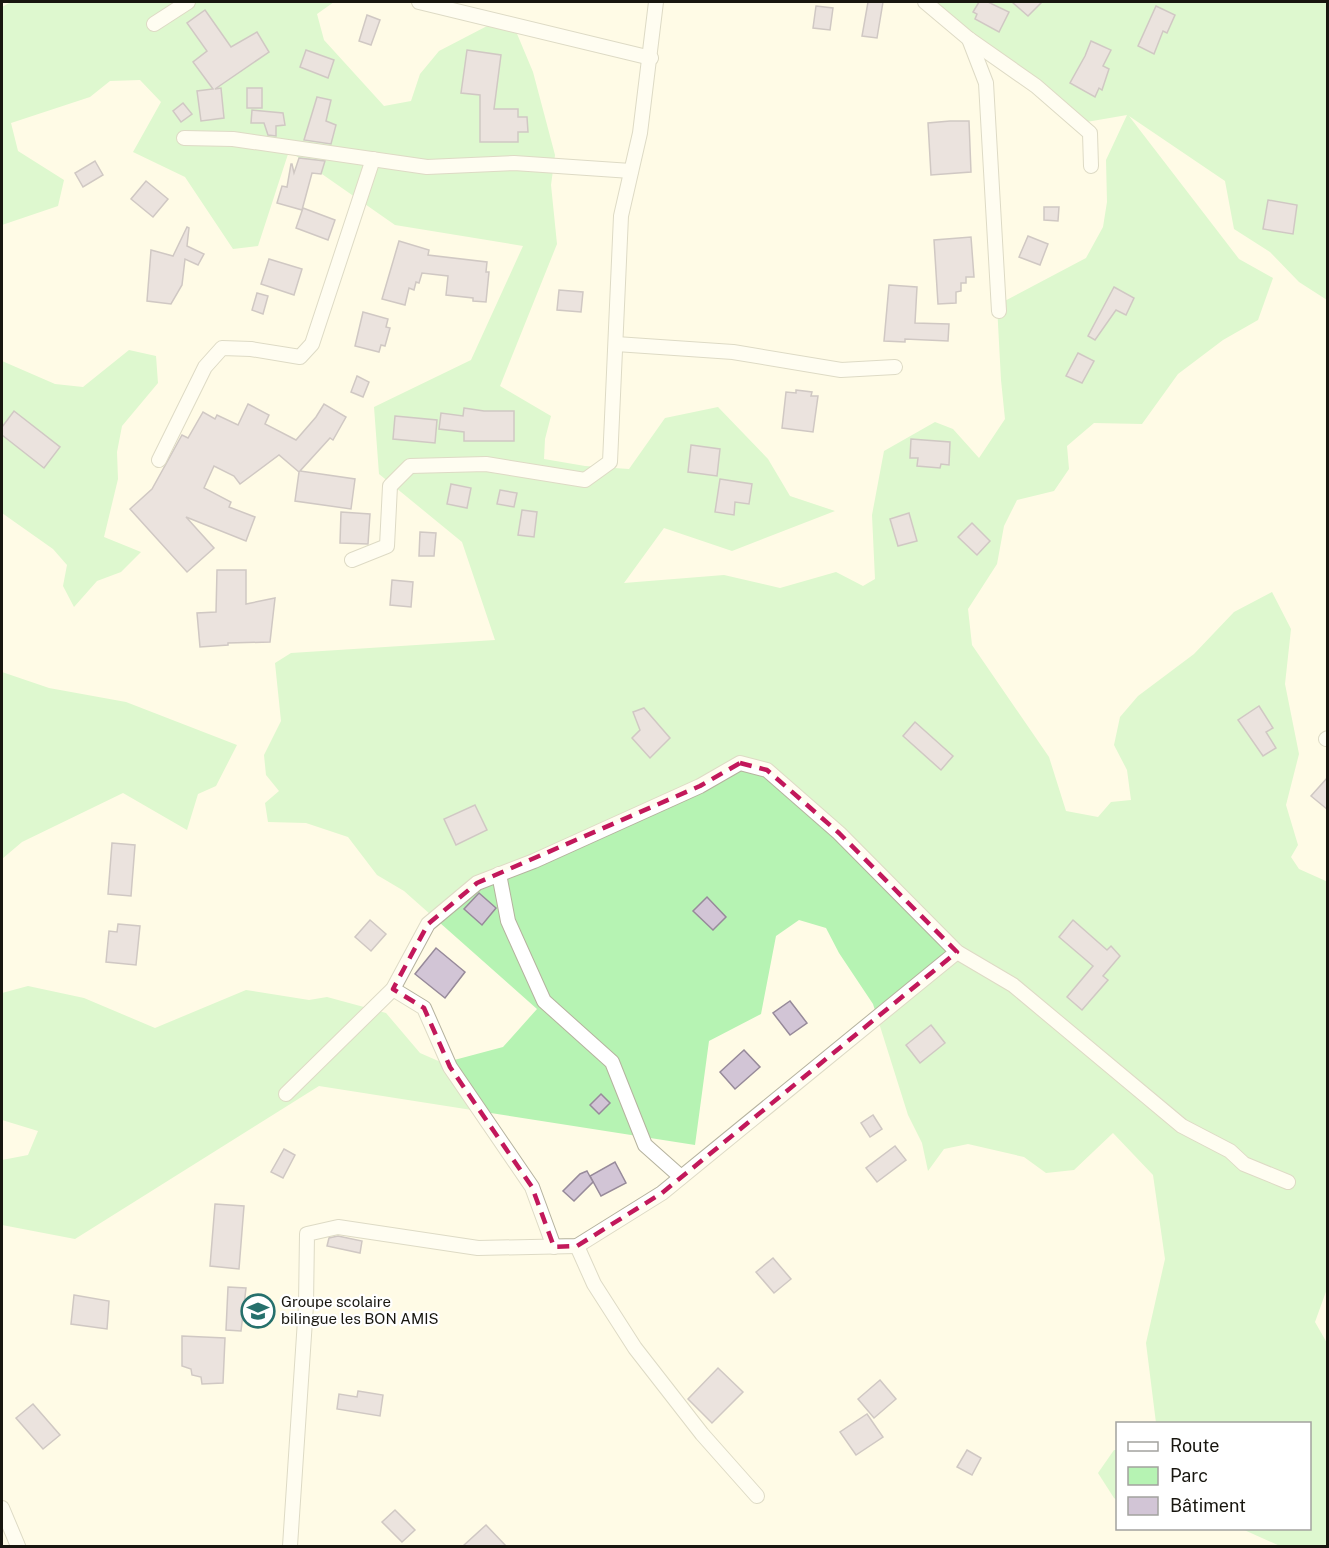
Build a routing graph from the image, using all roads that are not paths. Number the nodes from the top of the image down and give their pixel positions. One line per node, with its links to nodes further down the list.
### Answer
1 (188, 2): 5 (street)
2 (419, 2): 7 (street)
3 (656, 2): 7 (street)
4 (925, 2): 6 (street)
5 (154, 24)
6 (969, 39): 10 (street); 12 (street)
7 (651, 58): 11 (street)
8 (184, 138): 9 (street)
9 (374, 159): 11 (street); 15 (street)
10 (1091, 166)
11 (632, 171): 13 (street)
12 (999, 311)
13 (616, 344): 14 (street); 16 (street)
14 (895, 367)
15 (159, 460)
16 (352, 560)
17 (499, 874): 18 (street); 19 (street); 21 (street)
18 (957, 952): 21 (street); 22 (street)
19 (393, 989): 20 (street); 24 (street)
20 (286, 1094)
21 (681, 1177): 23 (street)
22 (1288, 1182)
23 (577, 1246): 24 (street); 25 (street)
24 (554, 1247): 28 (street)
25 (757, 1496)
26 (2, 1508): 27 (street)
27 (18, 1546)
28 (290, 1546)

